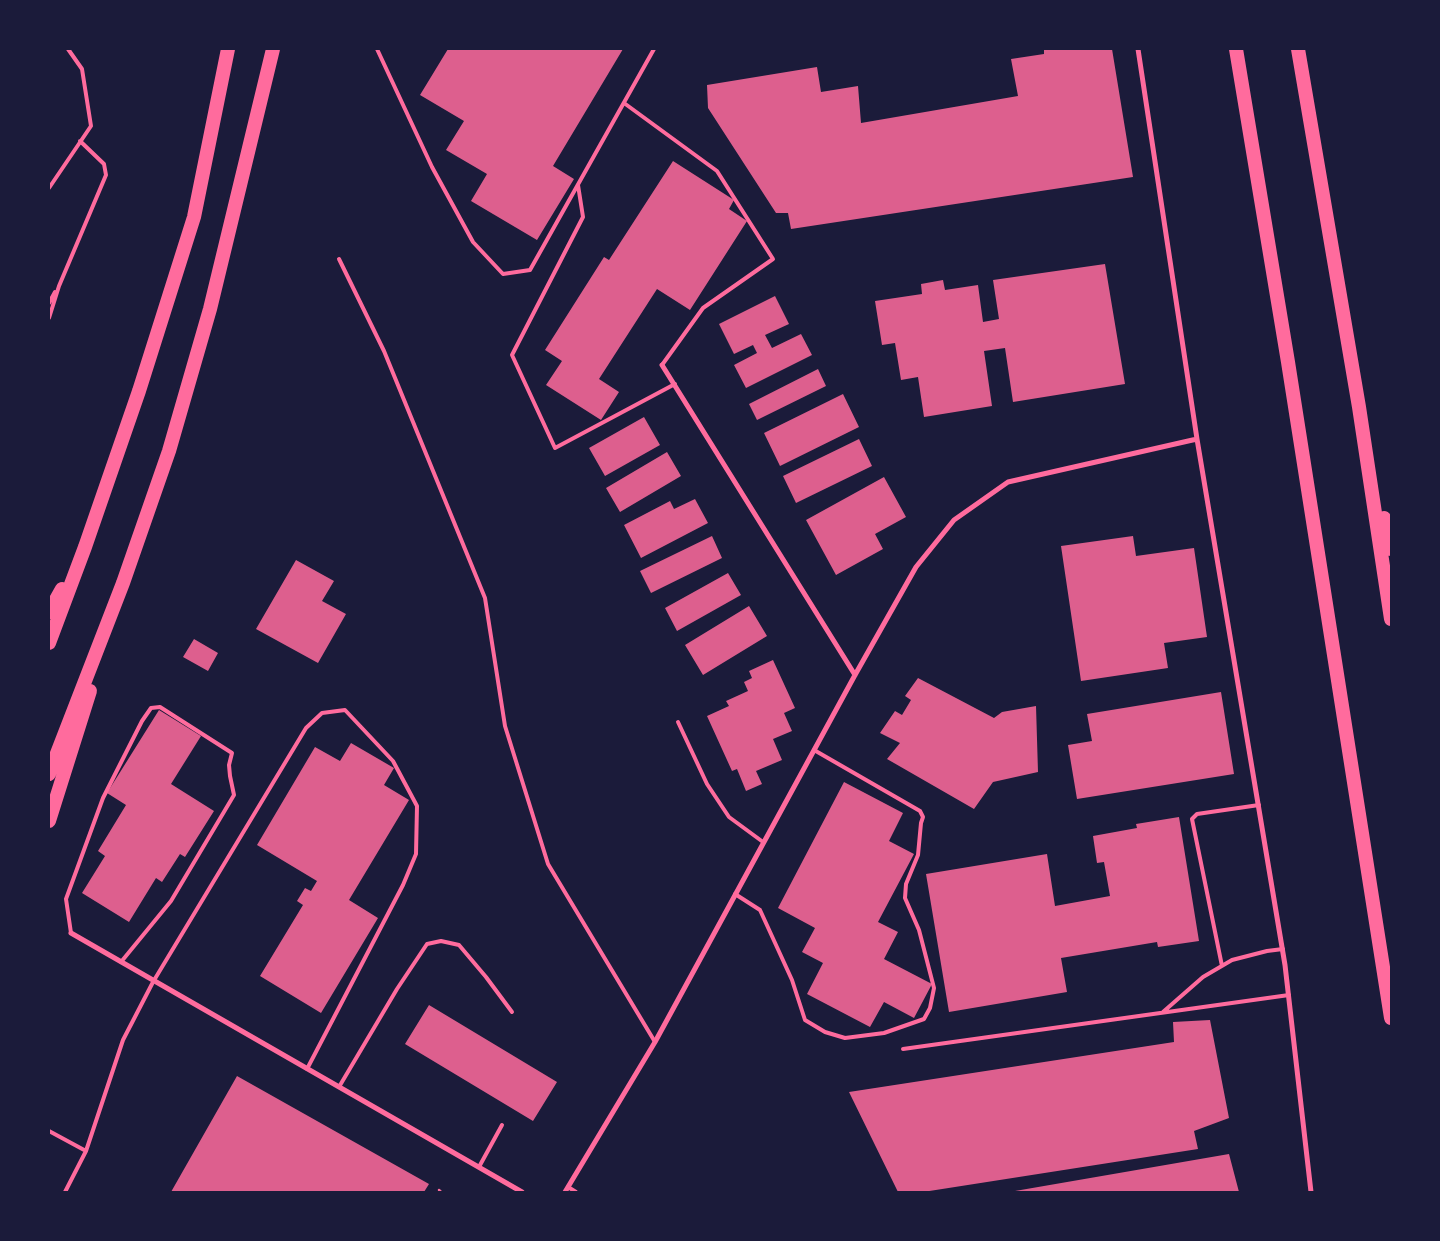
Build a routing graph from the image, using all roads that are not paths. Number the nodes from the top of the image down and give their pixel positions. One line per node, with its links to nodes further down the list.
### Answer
1 (68, 49): 10 (lane)
2 (228, 49): 21 (highway)
3 (273, 49): 23 (highway)
4 (377, 49): 11 (lane)
5 (654, 49): 9 (lane)
6 (1138, 49): 20 (street)
7 (1236, 49): 43 (highway)
8 (1298, 49): 19 (highway)
9 (624, 103): 11 (lane); 17 (lane)
10 (80, 141): 12 (lane); 14 (lane)
11 (578, 185): 18 (lane)
12 (49, 188)
13 (339, 259): 44 (lane)
14 (59, 286): 15 (lane); 16 (lane)
15 (49, 302)
16 (49, 318)
17 (662, 365): 18 (street)
18 (674, 384): 27 (street)
19 (1359, 407): 22 (highway); 25 (highway)
20 (1197, 439): 27 (street); 31 (street)
21 (85, 547): 24 (highway); 26 (highway)
22 (1391, 549)
23 (123, 584): 30 (highway); 32 (highway)
24 (49, 612)
25 (1391, 619)
26 (49, 643)
27 (854, 675): 29 (street)
28 (678, 722): 33 (lane)
29 (814, 750): 33 (street); 34 (lane)
30 (49, 774)
31 (1258, 805): 36 (street); 38 (lane)
32 (49, 821)
33 (764, 842): 34 (street)
34 (735, 894): 44 (street)
35 (71, 933): 37 (street); 37 (lane)
36 (1283, 949): 38 (lane); 40 (street)
37 (121, 962): 39 (street)
38 (1222, 966): 42 (lane)
39 (153, 982): 46 (street); 46 (lane); 50 (lane)
40 (1289, 994): 42 (lane); 56 (street)
41 (512, 1012): 47 (lane)
42 (1163, 1012): 45 (lane)
43 (1391, 1018)
44 (655, 1042): 52 (street)
45 (903, 1048)
46 (307, 1069): 47 (street)
47 (339, 1087): 51 (street)
48 (502, 1125): 51 (lane)
49 (49, 1131): 50 (lane)
50 (86, 1151): 53 (lane)
51 (479, 1167): 54 (street)
52 (566, 1190): 55 (lane)
53 (65, 1192)
54 (522, 1192)
55 (576, 1192)
56 (1311, 1192)

